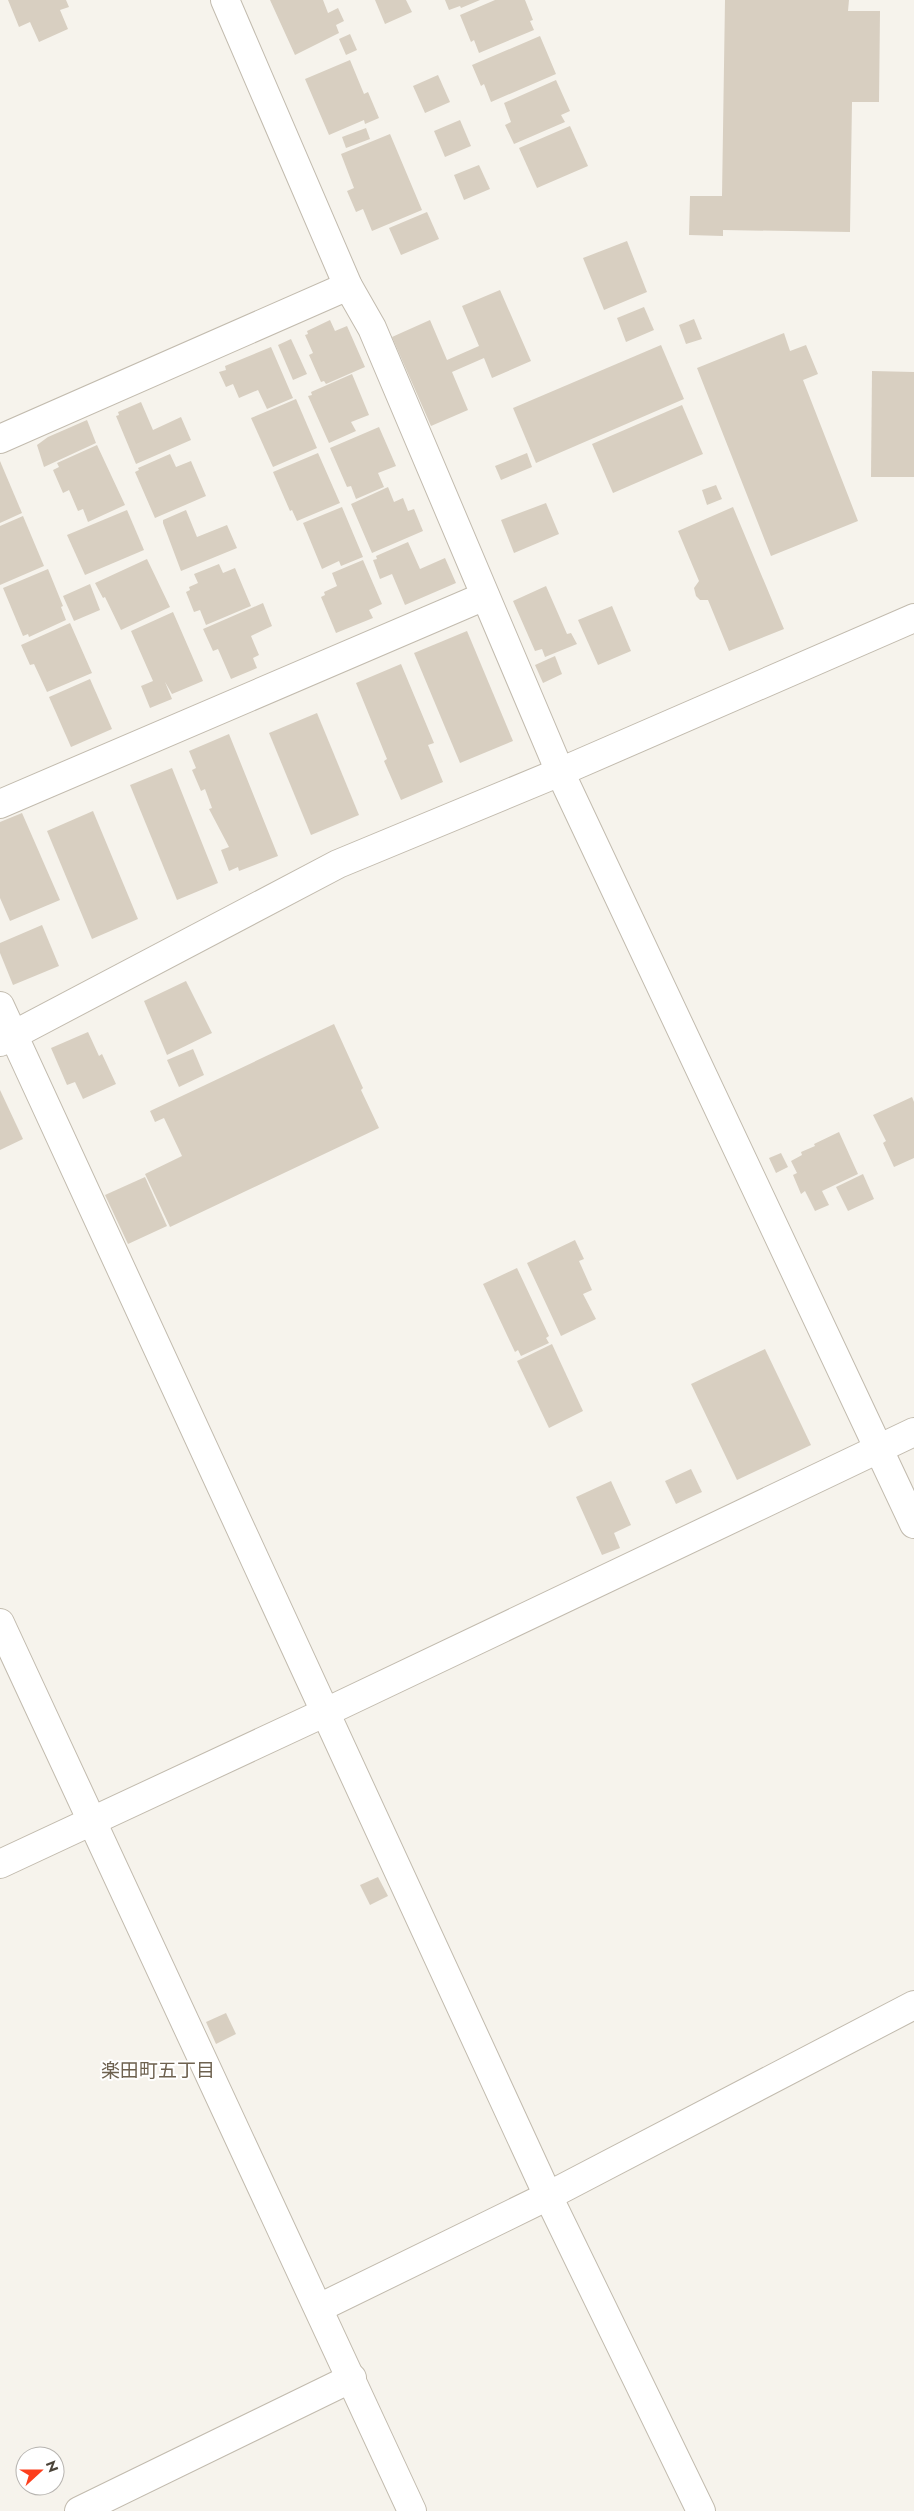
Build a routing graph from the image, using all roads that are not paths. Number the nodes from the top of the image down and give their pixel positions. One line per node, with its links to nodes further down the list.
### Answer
1 (225, 0): 2 (street)
2 (348, 286): 3 (street); 4 (street)
3 (0, 439)
4 (485, 596): 6 (street); 7 (street)
5 (914, 618): 6 (street)
6 (560, 772): 9 (street); 11 (street)
7 (0, 804)
8 (0, 1006): 9 (street)
9 (6, 1039): 14 (street)
10 (914, 1432): 11 (street)
11 (878, 1448): 12 (street); 14 (street)
12 (914, 1524)
13 (0, 1624): 15 (street)
14 (326, 1712): 15 (street); 18 (street)
15 (92, 1820): 16 (street); 19 (street)
16 (0, 1864)
17 (914, 2005): 18 (street)
18 (548, 2196): 19 (street); 23 (street)
19 (319, 2308): 20 (street)
20 (352, 2378): 21 (street); 22 (street)
21 (79, 2511)
22 (412, 2511)
23 (701, 2511)

